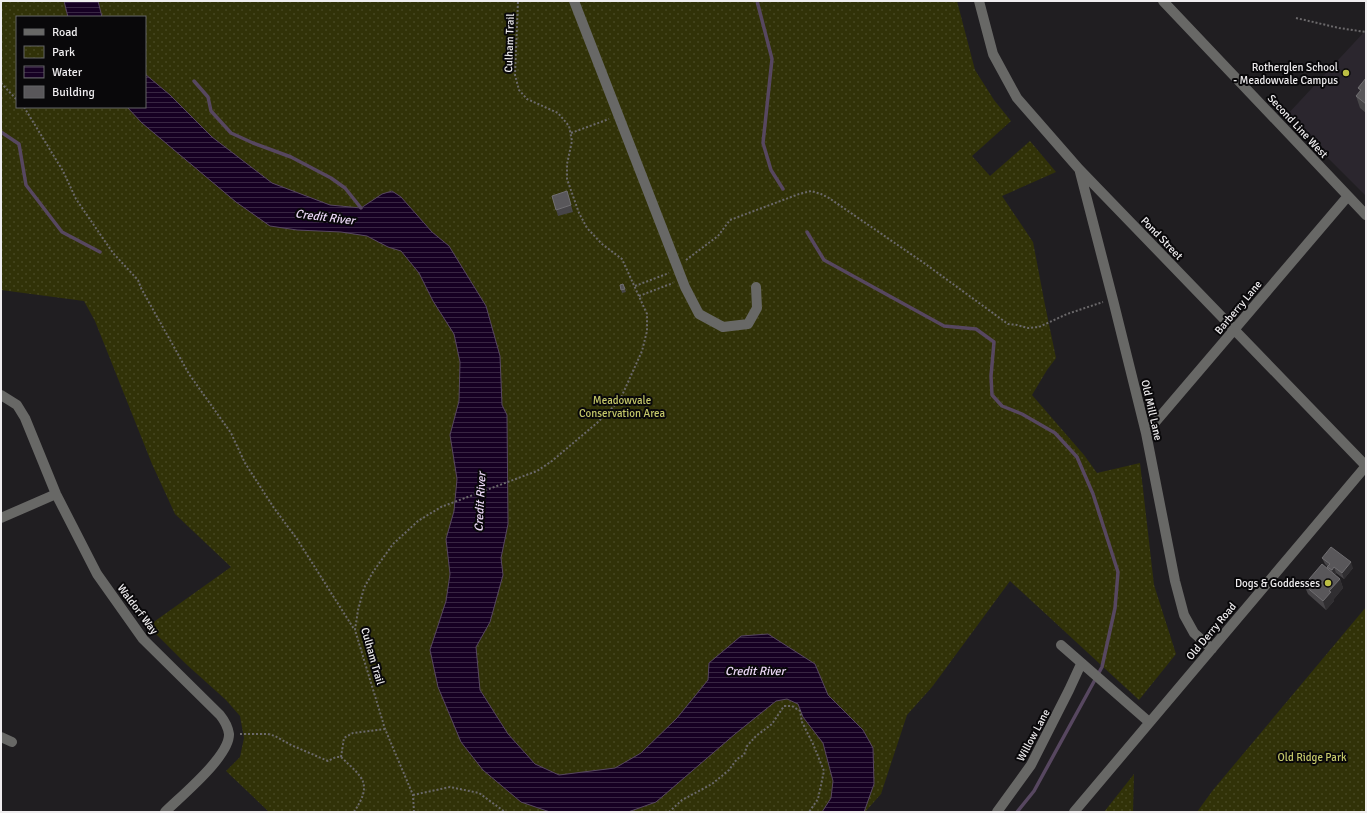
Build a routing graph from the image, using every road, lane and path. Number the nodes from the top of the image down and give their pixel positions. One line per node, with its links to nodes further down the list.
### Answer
1 (518, 1): 11 (path, Culham Trail)
2 (574, 1): 10 (street)
3 (979, 1): 12 (street, Pond Street)
4 (1163, 1): 13 (street, Second Line West)
5 (1296, 18): 6 (path)
6 (1366, 32)
7 (1, 83): 8 (path)
8 (16, 99)
9 (25, 108): 27 (path)
10 (618, 116): 11 (path); 15 (street)
11 (571, 133): 17 (path, Culham Trail)
12 (1079, 169): 20 (street, Old Mill Lane); 21 (street, Pond Street)
13 (1348, 196): 14 (street, Second Line West); 21 (street, Barberry Lane)
14 (1366, 215)
15 (678, 268): 16 (street); 17 (path); 20 (path)
16 (682, 280): 18 (street); 19 (path)
17 (635, 286): 19 (path, Culham Trail)
18 (756, 287)
19 (639, 296): 27 (path, Culham Trail)
20 (1113, 300): 23 (street, Old Mill Lane)
21 (1234, 331): 23 (street, Barberry Lane); 24 (street, Pond Street)
22 (1, 395): 25 (street, Waldorf Way)
23 (1146, 432): 29 (street, Old Mill Lane)
24 (1366, 466): 29 (street, Old Derry Road)
25 (56, 494): 26 (street); 33 (street, Waldorf Way)
26 (1, 518)
27 (355, 630): 32 (path, Culham Trail)
28 (1061, 645): 30 (street)
29 (1212, 649): 31 (street, Old Derry Road)
30 (1085, 667): 31 (street); 44 (street, Willow Lane)
31 (1149, 722): 45 (street, Old Derry Road)
32 (385, 729): 36 (path); 37 (path, Culham Trail)
33 (229, 734): 36 (path); 38 (street)
34 (1, 737): 35 (street)
35 (12, 742)
36 (341, 757): 39 (path)
37 (413, 795): 40 (path, Culham Trail); 41 (path)
38 (165, 812)
39 (354, 812)
40 (414, 812)
41 (505, 812)
42 (669, 812): 43 (path)
43 (809, 812)
44 (997, 812)
45 (1074, 812)

